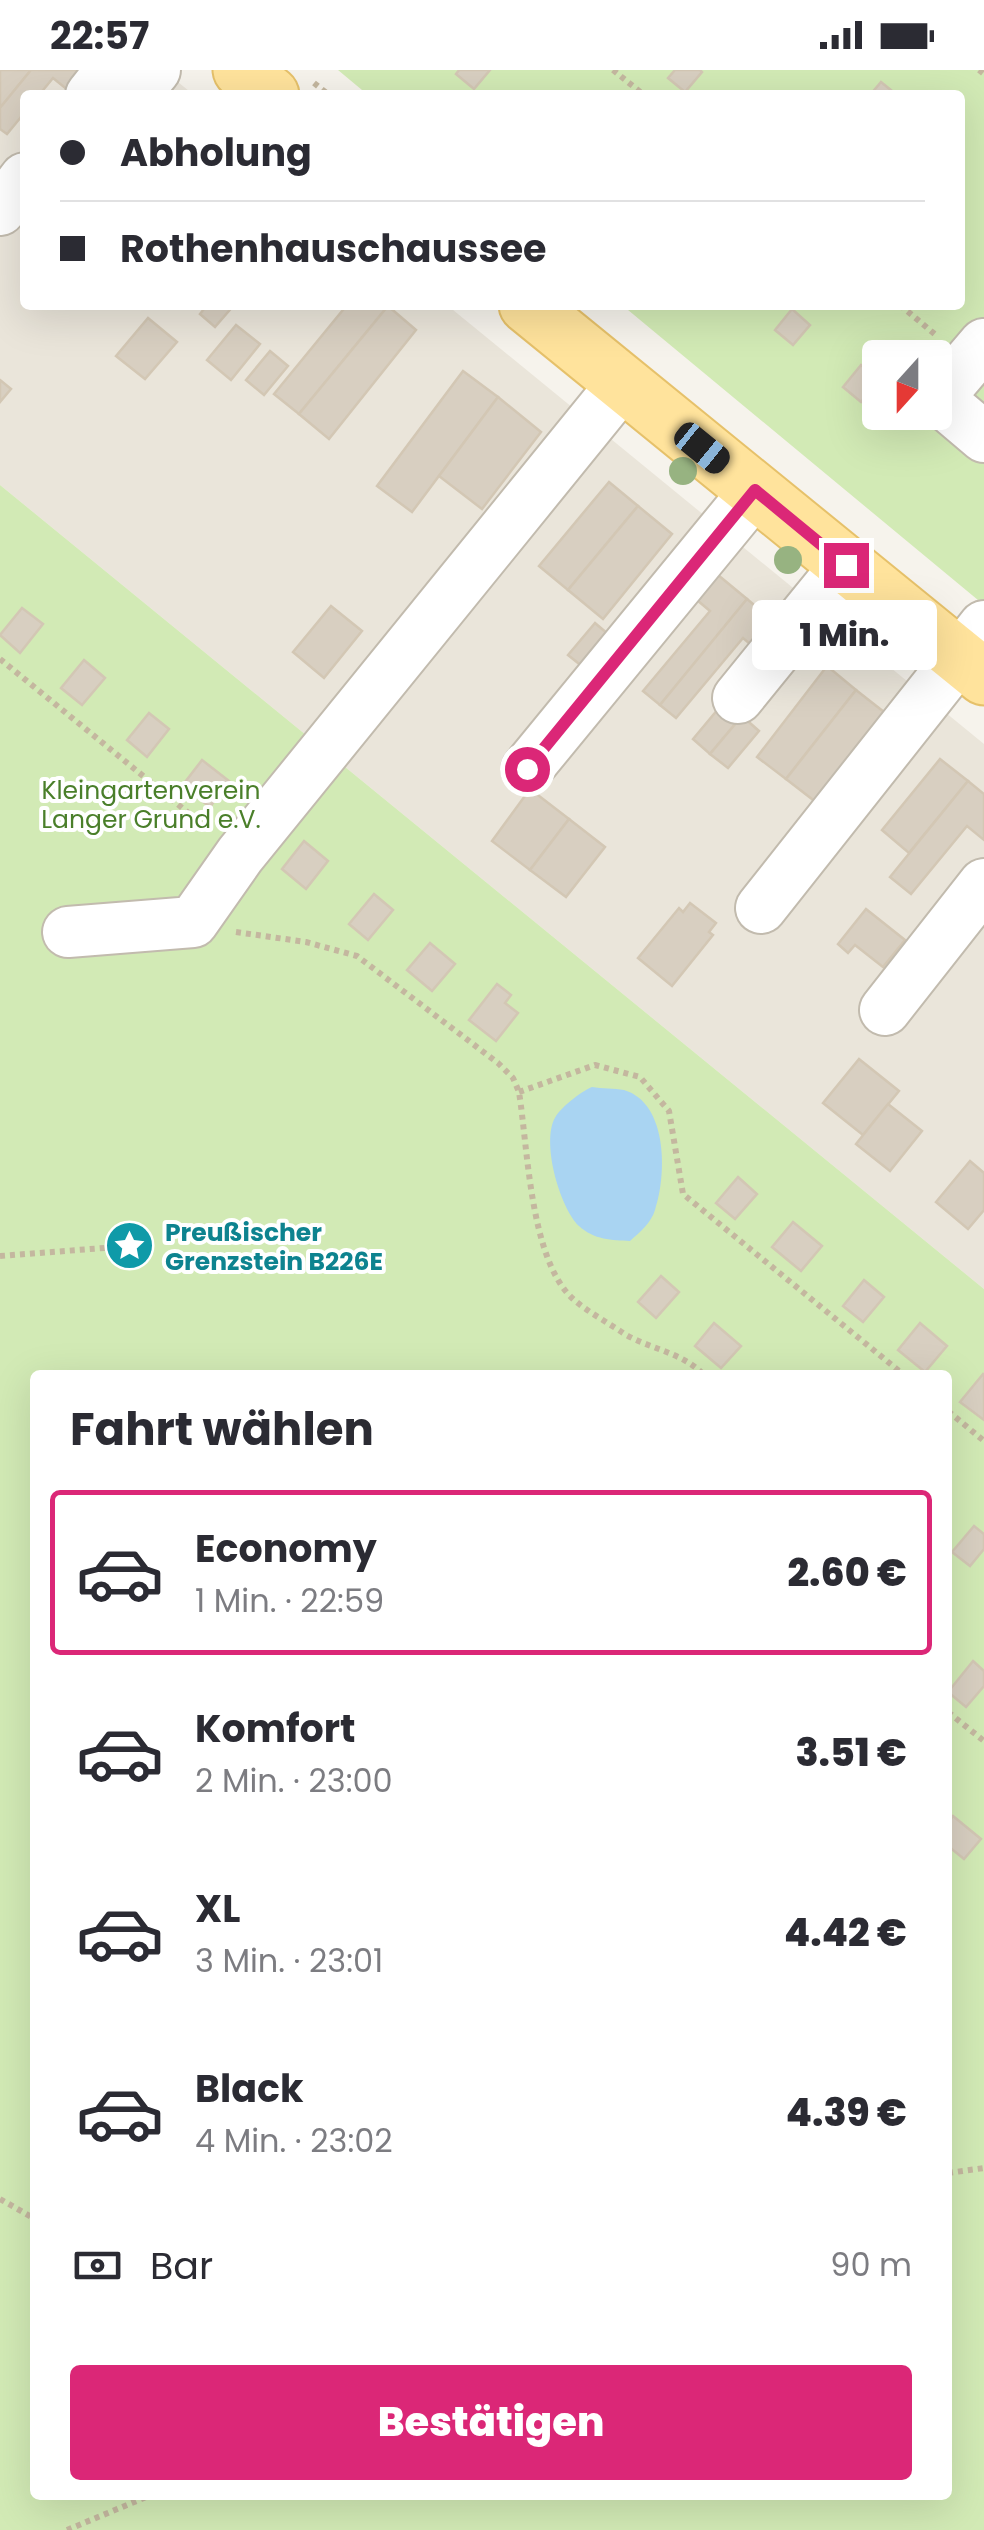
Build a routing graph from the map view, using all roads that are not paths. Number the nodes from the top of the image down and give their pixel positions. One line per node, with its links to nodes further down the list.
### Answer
1 (110, 70): 4 (lane)
2 (155, 70): 5 (lane)
3 (241, 70): 6 (main road)
4 (95, 90)
5 (138, 90)
6 (265, 90)
7 (20, 196): 8 (lane)
8 (12, 226)
9 (533, 310): 11 (main road)
10 (984, 344): 12 (lane)
11 (623, 383): 13 (main road); 20 (lane)
12 (984, 436)
13 (755, 490): 14 (main road); 17 (lane)
14 (846, 565): 15 (main road); 16 (lane)
15 (976, 653): 19 (lane)
16 (738, 698)
17 (527, 769)
18 (984, 884): 21 (lane)
19 (760, 908)
20 (68, 932)
21 (886, 1010)

